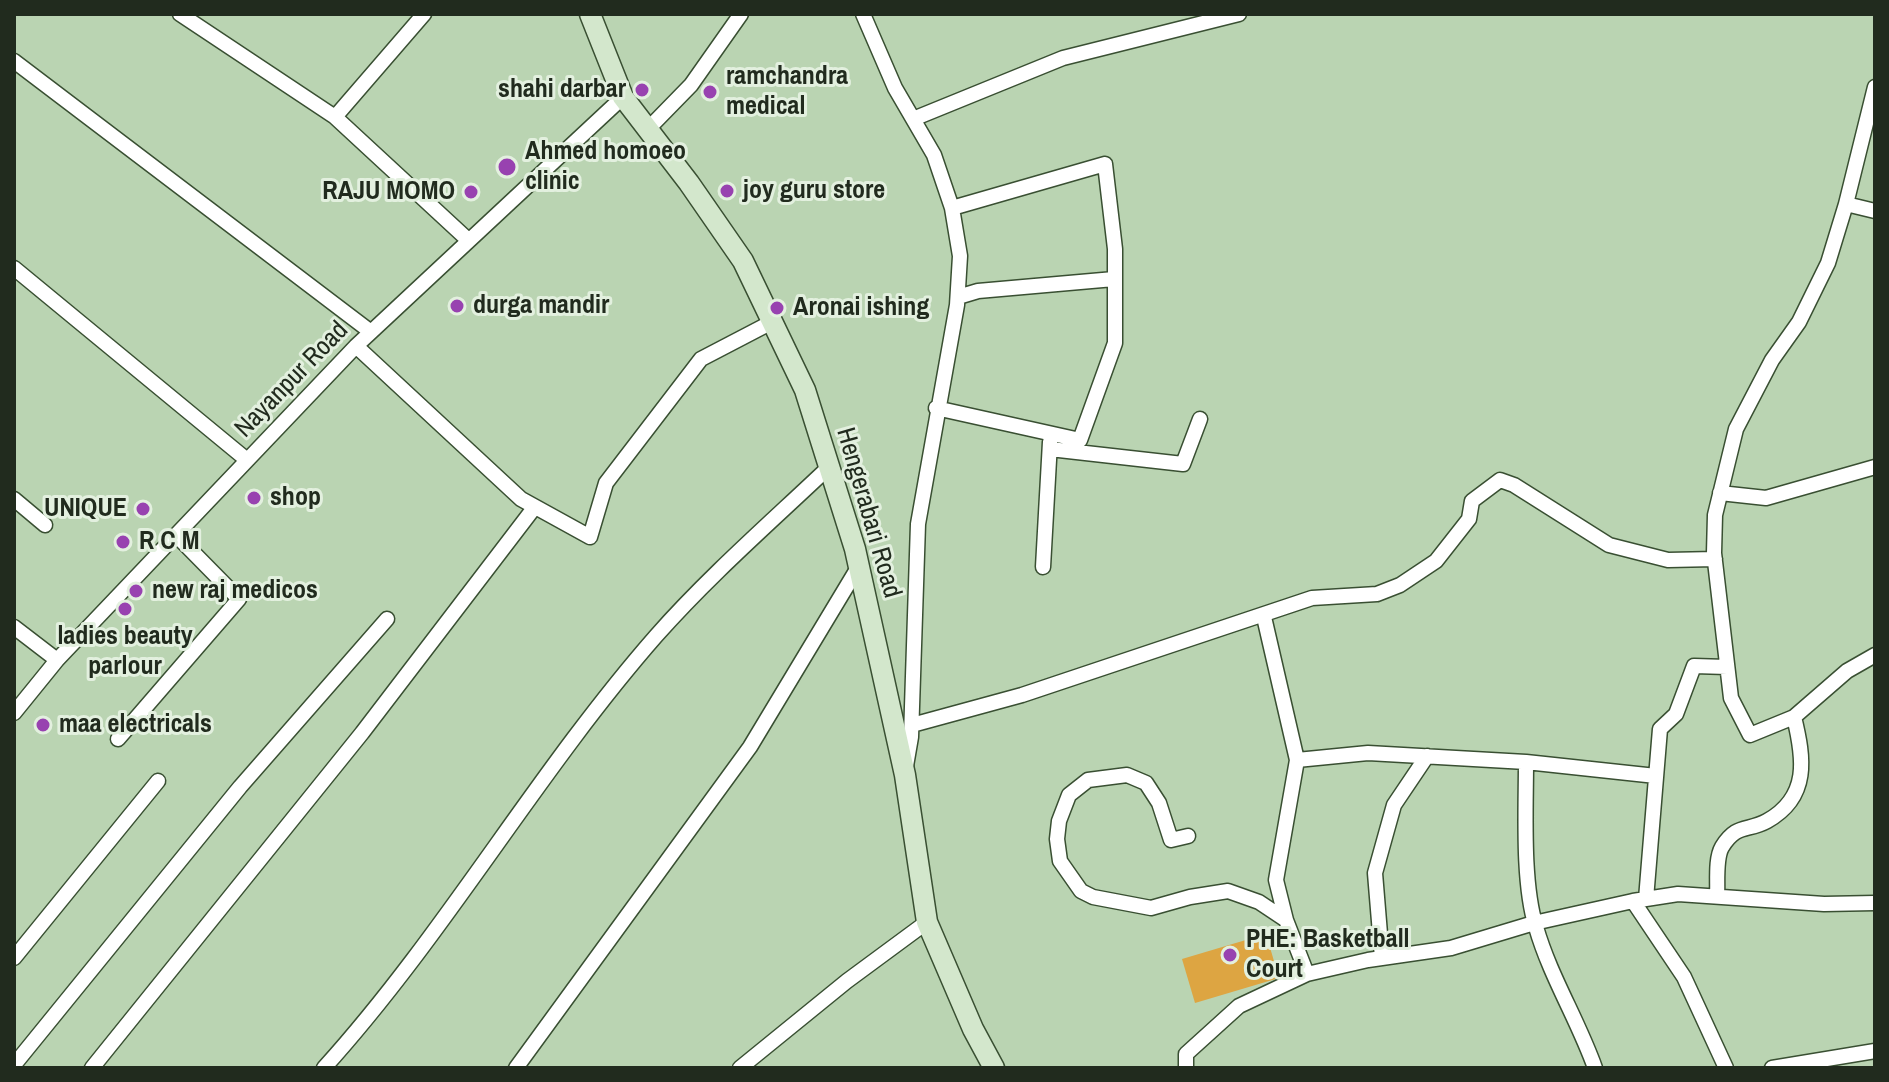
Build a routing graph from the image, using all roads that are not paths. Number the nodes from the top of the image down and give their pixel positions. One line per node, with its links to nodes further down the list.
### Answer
1 (180, 14): 10 (street)
2 (424, 14): 10 (street)
3 (590, 14): 9 (main road, Hengerabari Road)
4 (741, 14): 12 (street)
5 (863, 14): 11 (street)
6 (1239, 14): 11 (street)
7 (14, 61): 21 (street)
8 (1875, 87): 13 (street)
9 (623, 97): 12 (main road, Hengerabari Road); 16 (street, Nayanpur Road)
10 (335, 117): 16 (street)
11 (913, 119): 14 (street)
12 (649, 128): 20 (main road, Hengerabari Road)
13 (1846, 204): 15 (street); 29 (street)
14 (952, 208): 18 (street); 19 (street)
15 (1875, 211)
16 (467, 239): 21 (street, Nayanpur Road)
17 (14, 268): 26 (street)
18 (1114, 279): 19 (street); 25 (street)
19 (958, 297): 23 (street)
20 (772, 322): 27 (main road, Hengerabari Road); 31 (street)
21 (371, 332): 22 (street, Nayanpur Road)
22 (356, 346): 26 (street, Nayanpur Road); 31 (street)
23 (936, 408): 25 (street); 45 (street)
24 (1200, 419): 25 (street)
25 (1050, 441): 36 (street)
26 (247, 460): 33 (street, Nayanpur Road)
27 (829, 467): 35 (main road, Hengerabari Road); 66 (street)
28 (1875, 467): 29 (street)
29 (1720, 493): 34 (street)
30 (14, 499): 32 (street)
31 (534, 508): 65 (street)
32 (45, 525)
33 (176, 535): 41 (street, Nayanpur Road); 46 (street)
34 (1715, 559): 37 (street); 42 (street)
35 (859, 566): 50 (main road, Hengerabari Road); 67 (street)
36 (1043, 567)
37 (1264, 617): 45 (street); 48 (street)
38 (387, 619): 64 (street)
39 (14, 627): 41 (street)
40 (1875, 655): 44 (street)
41 (57, 660): 43 (street, Nayanpur Road)
42 (1727, 667): 44 (street); 51 (street)
43 (14, 713)
44 (1794, 717): 54 (street)
45 (912, 725): 50 (street)
46 (118, 739)
47 (1427, 756): 48 (street); 49 (street); 61 (street)
48 (1297, 760): 57 (street)
49 (1526, 762): 51 (street); 59 (street)
50 (905, 775): 58 (main road, Hengerabari Road)
51 (1656, 776): 55 (street)
52 (158, 781): 60 (street)
53 (1188, 836): 57 (street)
54 (1717, 896): 55 (street); 56 (street)
55 (1639, 900): 59 (street); 72 (street)
56 (1875, 903)
57 (1286, 920): 62 (street)
58 (927, 922): 68 (street); 69 (main road, Hengerabari Road)
59 (1534, 923): 61 (street); 71 (street)
60 (14, 958)
61 (1382, 958): 62 (street)
62 (1307, 974): 70 (street)
63 (1875, 1051): 73 (street)
64 (14, 1065)
65 (92, 1068)
66 (324, 1068)
67 (516, 1068)
68 (740, 1068)
69 (994, 1068)
70 (1186, 1068)
71 (1595, 1068)
72 (1726, 1068)
73 (1772, 1068)

